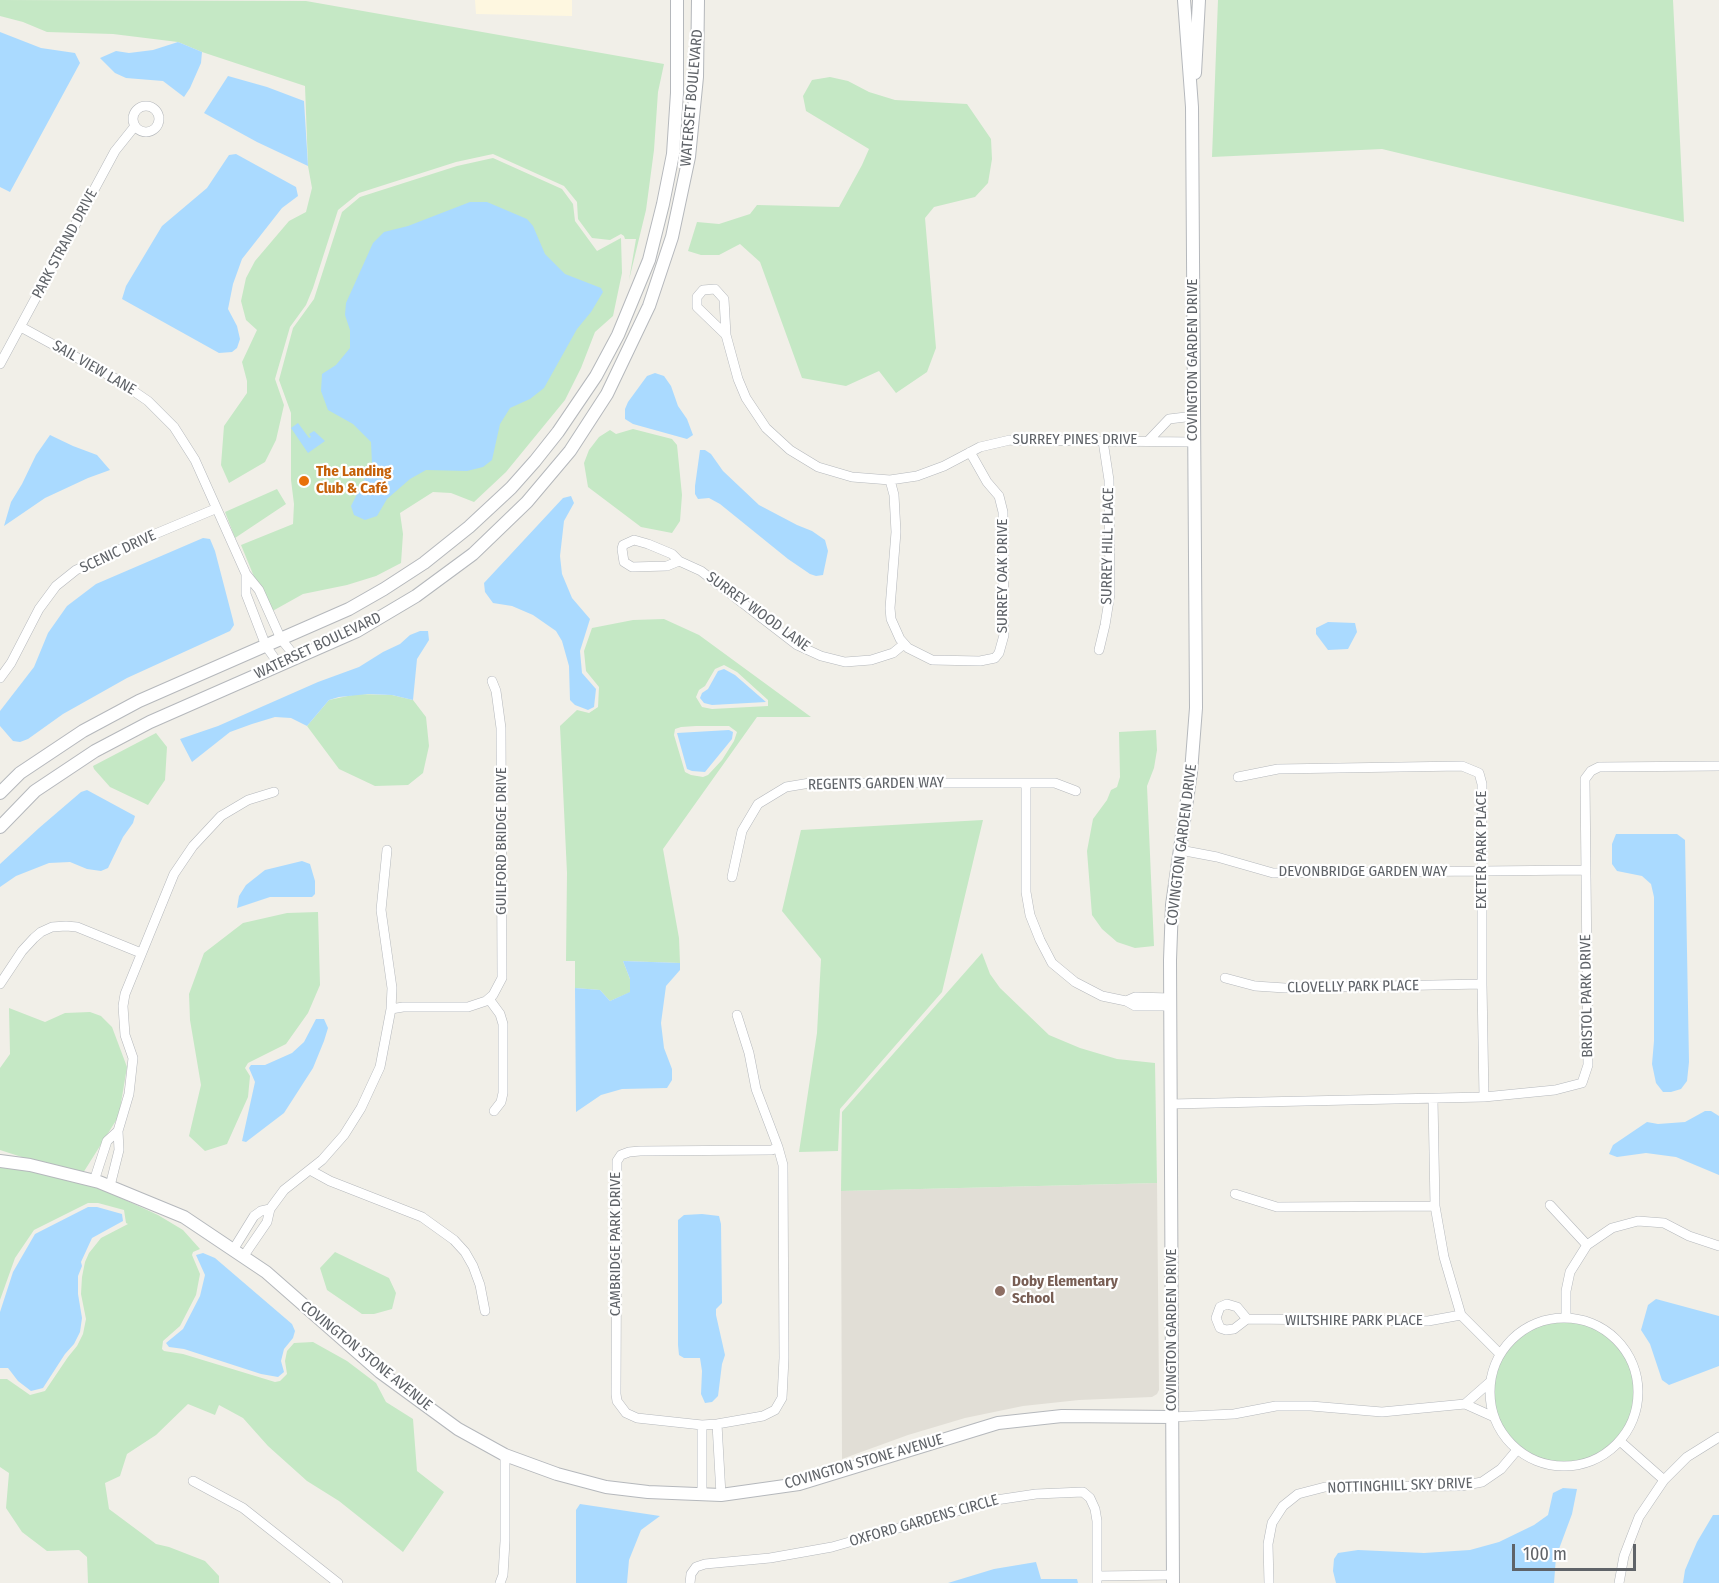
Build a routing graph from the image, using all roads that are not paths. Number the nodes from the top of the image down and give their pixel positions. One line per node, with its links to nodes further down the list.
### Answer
1 (677, 0): 19 (street, WATERSET BOULEVARD)
2 (698, 0): 23 (street, WATERSET BOULEVARD)
3 (1184, 0): 5 (street, COVINGTON GARDEN DRIVE)
4 (1199, 0): 5 (street, COVINGTON GARDEN DRIVE)
5 (1192, 107): 10 (street, COVINGTON GARDEN DRIVE)
6 (135, 126): 7 (street, PARK STRAND DRIVE)
7 (21, 327): 9 (street, PARK STRAND DRIVE); 16 (street, SAIL VIEW LANE)
8 (726, 335): 8 (street, SURREY PINES DRIVE); 15 (street, SURREY PINES DRIVE)
9 (0, 364)
10 (1194, 416): 11 (street, SURREY PINES DRIVE); 13 (street, COVINGTON GARDEN DRIVE)
11 (1149, 440): 12 (street, SURREY PINES DRIVE); 13 (street, SURREY PINES DRIVE)
12 (1103, 441): 14 (street, SURREY PINES DRIVE); 22 (street, SURREY HILL PLACE)
13 (1194, 442): 35 (street, COVINGTON GARDEN DRIVE)
14 (970, 452): 15 (street, SURREY PINES DRIVE); 20 (street, SURREY OAK DRIVE)
15 (890, 480): 20 (street)
16 (215, 509): 18 (street, SAIL VIEW LANE); 25 (street, SCENIC DRIVE)
17 (679, 561): 17 (street, SURREY WOOD LANE); 20 (street, SURREY WOOD LANE)
18 (246, 574): 19 (street, SAIL VIEW LANE); 21 (street, SAIL VIEW LANE)
19 (281, 639): 21 (street, WATERSET BOULEVARD); 23 (street, SAIL VIEW LANE)
20 (904, 644)
21 (266, 646): 24 (street, SAIL VIEW LANE); 32 (street, WATERSET BOULEVARD)
22 (1099, 650)
23 (297, 659): 24 (street, WATERSET BOULEVARD)
24 (280, 666): 33 (street, WATERSET BOULEVARD)
25 (0, 678)
26 (492, 681): 43 (street, GUILFORD BRIDGE DRIVE)
27 (1719, 766): 36 (street, BRISTOL PARK DRIVE)
28 (1238, 777): 37 (street, EXETER PARK PLACE)
29 (1026, 783): 31 (street, REGENTS GARDEN WAY); 38 (street, REGENTS GARDEN WAY); 44 (street)
30 (274, 792): 39 (street)
31 (1076, 792)
32 (0, 793)
33 (0, 827)
34 (387, 850): 45 (street)
35 (1180, 850): 37 (street, DEVONBRIDGE GARDEN WAY); 44 (street, COVINGTON GARDEN DRIVE)
36 (1585, 870): 37 (street, DEVONBRIDGE GARDEN WAY); 47 (street, BRISTOL PARK DRIVE)
37 (1482, 871): 42 (street, EXETER PARK PLACE)
38 (732, 877)
39 (141, 953): 41 (street); 51 (street)
40 (1225, 978): 42 (street, CLOVELLY PARK PLACE)
41 (0, 984)
42 (1482, 984): 47 (street, EXETER PARK PLACE)
43 (489, 999): 45 (street); 50 (street)
44 (1170, 1002): 49 (street, COVINGTON GARDEN DRIVE)
45 (392, 1009): 56 (street)
46 (737, 1015): 52 (street, CAMBRIDGE PARK DRIVE)
47 (1484, 1097): 48 (street, BRISTOL PARK DRIVE)
48 (1433, 1099): 49 (street, BRISTOL PARK DRIVE); 61 (street)
49 (1171, 1104): 74 (street, COVINGTON GARDEN DRIVE)
50 (494, 1111)
51 (118, 1131): 57 (street); 58 (street)
52 (778, 1147): 76 (street, CAMBRIDGE PARK DRIVE); 77 (street, CAMBRIDGE PARK DRIVE)
53 (0, 1155): 55 (street, COVINGTON STONE AVENUE)
54 (0, 1161): 55 (street, COVINGTON STONE AVENUE)
55 (30, 1165): 57 (street, COVINGTON STONE AVENUE)
56 (310, 1170): 62 (street); 67 (street)
57 (94, 1180): 58 (street, COVINGTON STONE AVENUE)
58 (110, 1186): 65 (street, COVINGTON STONE AVENUE)
59 (1234, 1194): 61 (street)
60 (1550, 1205): 63 (street)
61 (1435, 1206): 68 (street)
62 (270, 1209): 65 (street); 66 (street)
63 (1587, 1245): 64 (street); 69 (street)
64 (1719, 1246)
65 (233, 1250): 66 (street, COVINGTON STONE AVENUE)
66 (243, 1257): 81 (street, COVINGTON STONE AVENUE)
67 (485, 1311)
68 (1461, 1315): 70 (street, WILTSHIRE PARK PLACE); 71 (street)
69 (1566, 1317): 71 (street); 79 (street)
70 (1247, 1319)
71 (1500, 1354): 72 (street)
72 (1490, 1382): 73 (street); 75 (street)
73 (1465, 1404): 74 (street, COVINGTON STONE AVENUE); 75 (street, COVINGTON STONE AVENUE)
74 (1172, 1417): 85 (street, COVINGTON STONE AVENUE); 86 (street, COVINGTON GARDEN DRIVE)
75 (1494, 1417): 80 (street)
76 (717, 1424): 77 (street, CAMBRIDGE PARK DRIVE); 85 (street)
77 (702, 1425): 84 (street)
78 (1719, 1437): 82 (street)
79 (1621, 1442): 80 (street); 82 (street)
80 (1516, 1450): 91 (street, NOTTINGHILL SKY DRIVE)
81 (505, 1455): 84 (street, COVINGTON STONE AVENUE); 89 (street)
82 (1664, 1480): 92 (street)
83 (193, 1481): 88 (street)
84 (702, 1495): 85 (street, COVINGTON STONE AVENUE)
85 (721, 1495)
86 (1173, 1579): 87 (street, OXFORD GARDENS CIRCLE)
87 (1097, 1580): 90 (street, OXFORD GARDENS CIRCLE)
88 (338, 1583)
89 (500, 1583)
90 (690, 1583)
91 (1269, 1583)
92 (1619, 1583)

